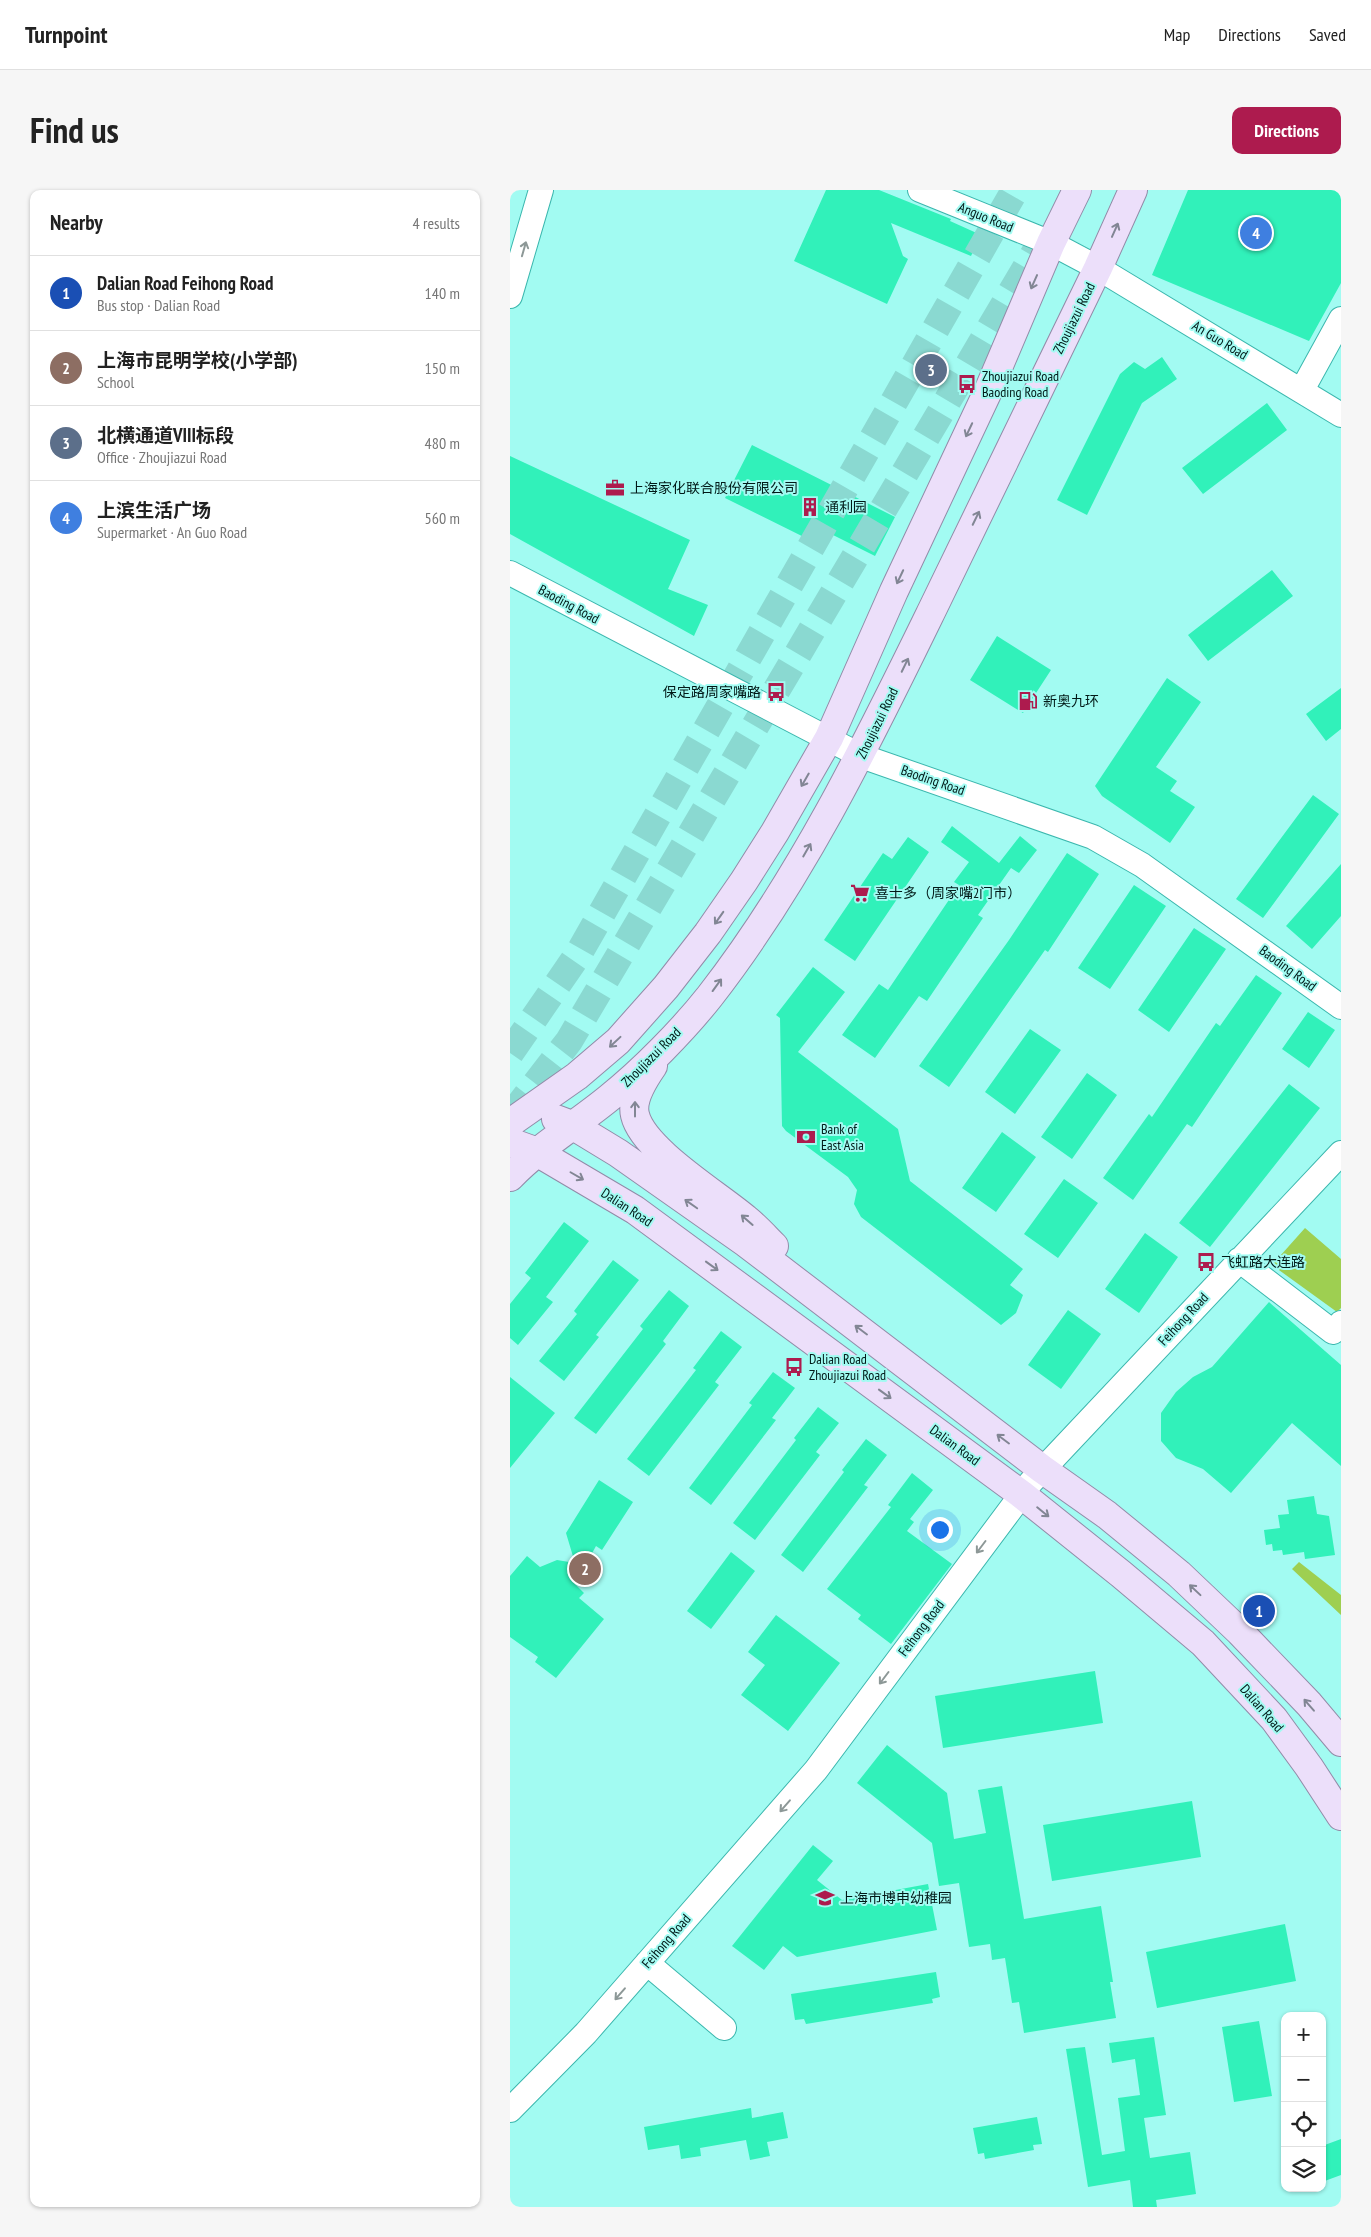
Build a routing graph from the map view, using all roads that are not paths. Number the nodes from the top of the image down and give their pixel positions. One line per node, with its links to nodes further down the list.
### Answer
1 (541, 190): 7 (street, one-way to 1)
2 (920, 190): 5 (street, Anguo Road)
3 (1077, 190): 5 (main road)
4 (1133, 190): 6 (main road, Zhoujiazui Road, one-way to 4)
5 (1051, 243): 6 (street, Anguo Road); 12 (main road, one-way to 12)
6 (1098, 268): 9 (street, An Guo Road); 13 (main road, Zhoujiazui Road, one-way to 6)
7 (510, 296)
8 (1341, 319): 9 (street)
9 (1302, 390): 10 (street, An Guo Road)
10 (1341, 414)
11 (510, 574): 12 (street, Baoding Road)
12 (829, 738): 13 (street, Baoding Road); 16 (main road, one-way to 16)
13 (861, 756): 14 (street, Baoding Road); 15 (main road, Zhoujiazui Road, one-way to 13)
14 (1341, 1008)
15 (686, 1022): 17 (main road, Zhoujiazui Road); 23 (main road, one-way to 15)
16 (516, 1111): 17 (main road)
17 (572, 1125): 19 (main road, Zhoujiazui Road); 23 (main road, one-way to 17)
18 (510, 1142): 19 (main road, Dalian Road)
19 (535, 1151): 21 (main road, Zhoujiazui Road); 26 (main road, Dalian Road, one-way to 26)
20 (1341, 1153): 22 (street, Feihong Road)
21 (510, 1176)
22 (1239, 1260): 24 (street); 25 (street, Feihong Road)
23 (815, 1295): 25 (main road, one-way to 23)
24 (1338, 1332)
25 (1042, 1469): 26 (street, Feihong Road); 27 (main road, one-way to 25)
26 (1020, 1494): 28 (main road, Dalian Road, one-way to 28); 29 (street, Feihong Road, one-way to 29)
27 (1341, 1742)
28 (1341, 1816)
29 (647, 1963): 30 (street); 31 (street, Feihong Road, one-way to 31)
30 (724, 2028)
31 (510, 2110)

